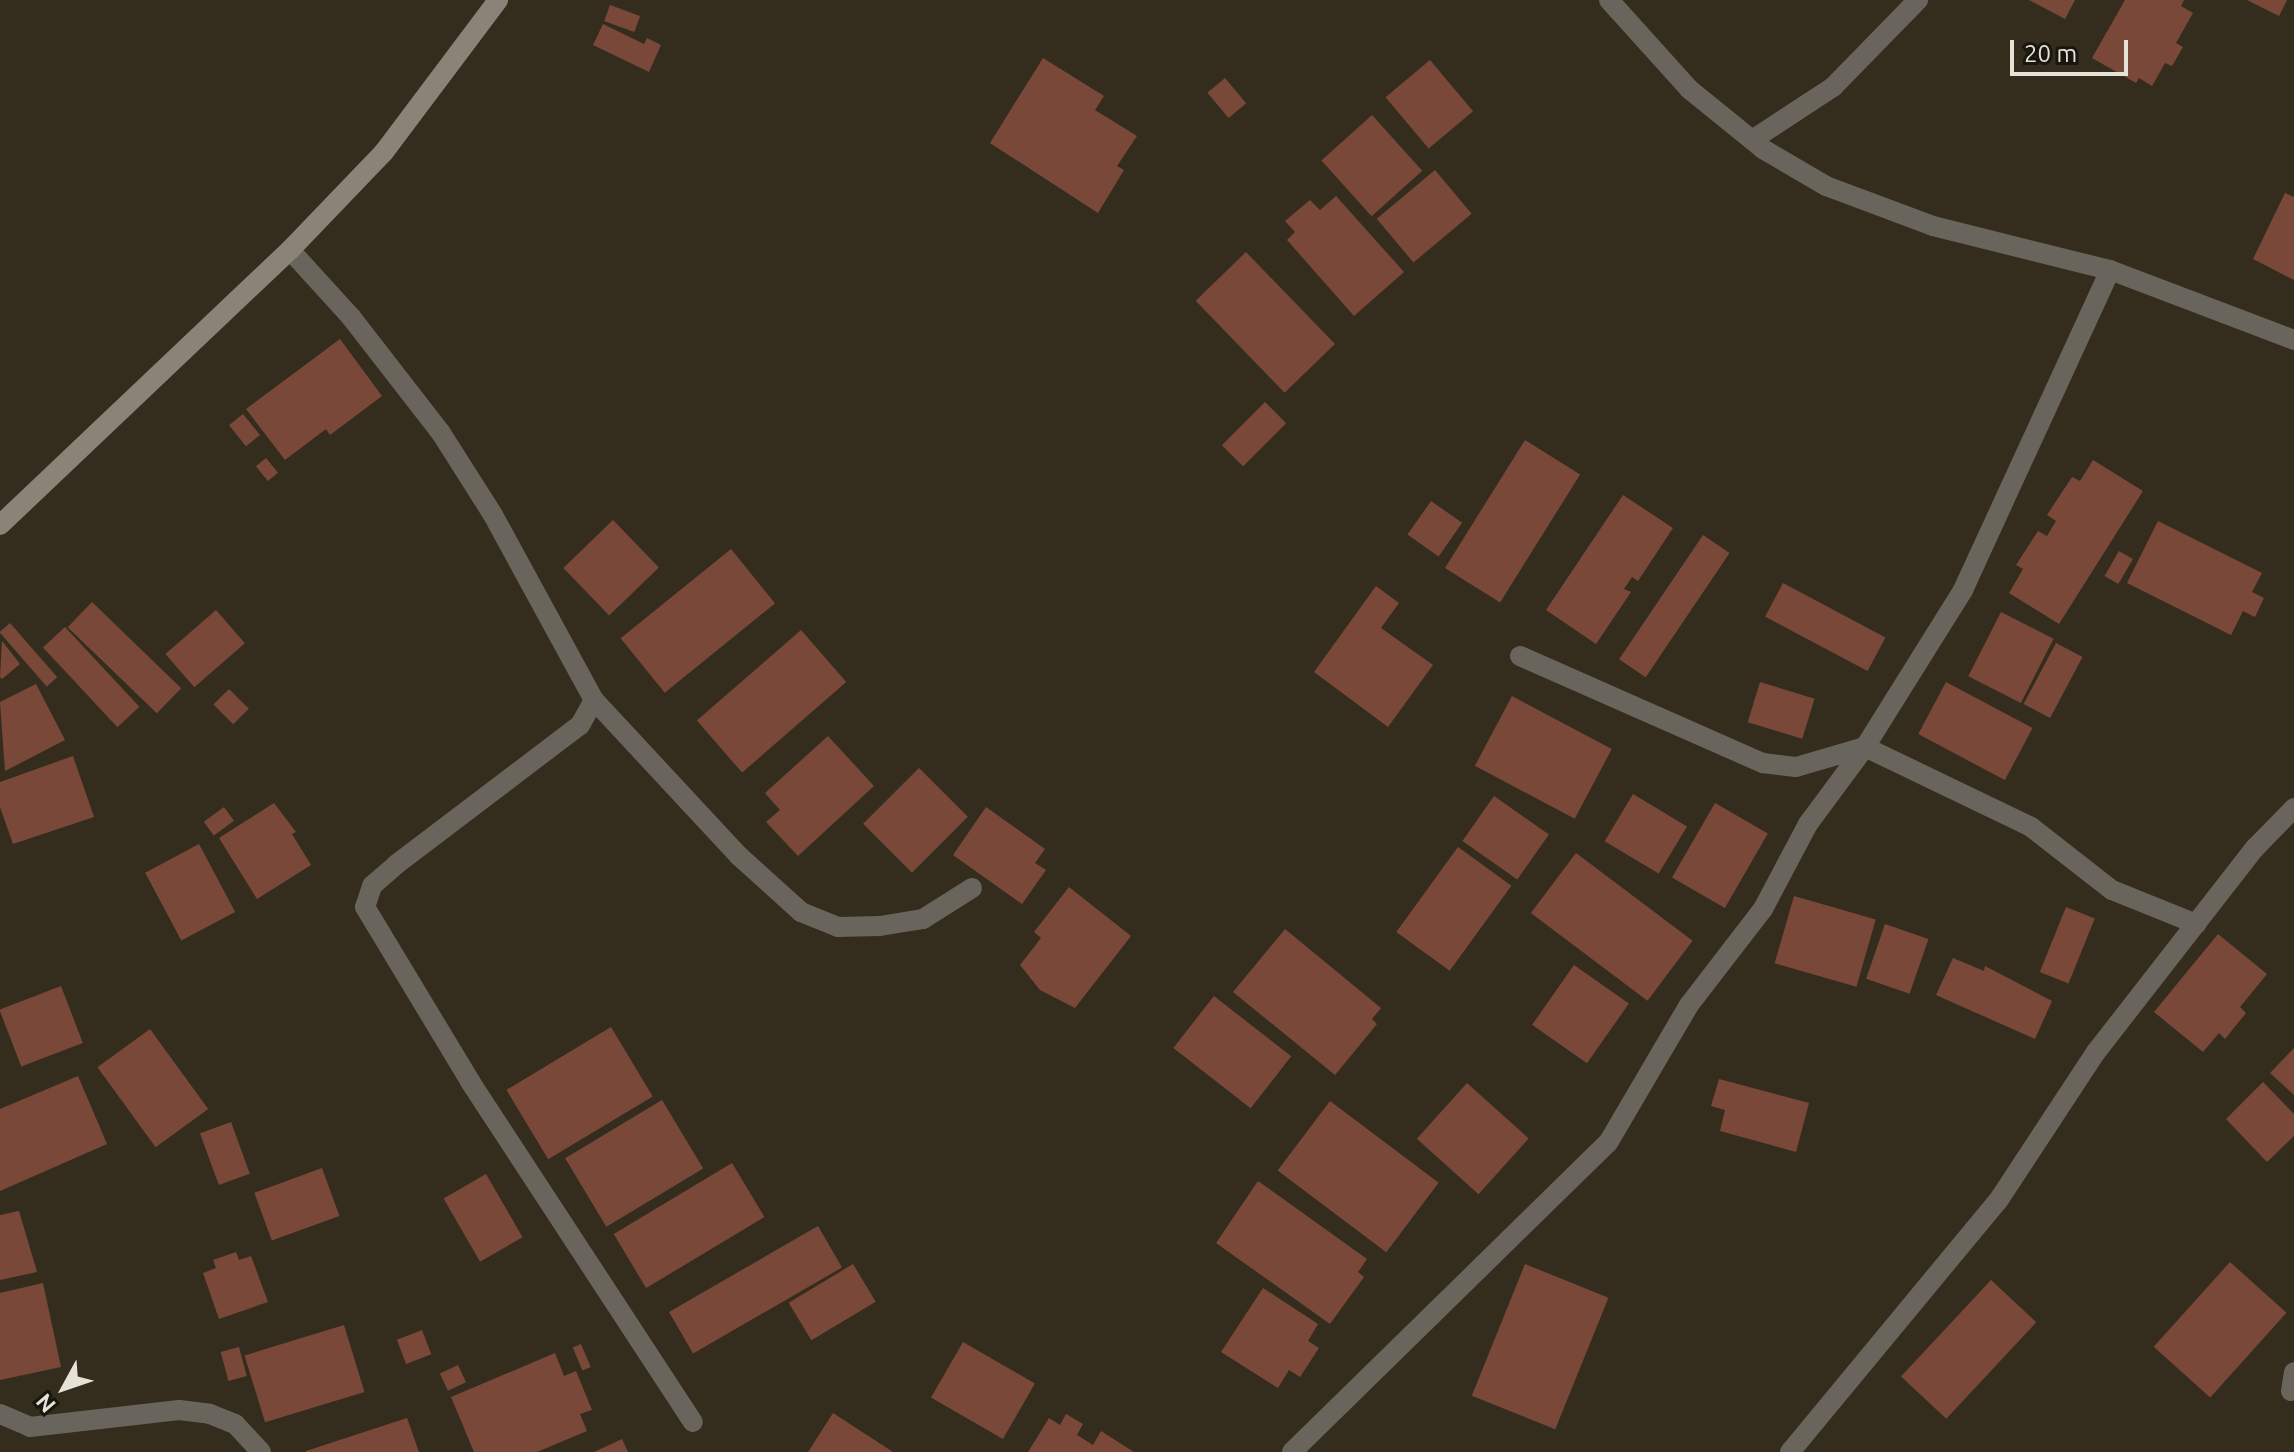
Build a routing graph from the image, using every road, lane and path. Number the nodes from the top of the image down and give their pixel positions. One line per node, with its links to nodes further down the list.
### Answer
1 (498, 0): 5 (main road)
2 (1609, 0): 4 (street)
3 (1918, 0): 4 (street)
4 (1752, 140): 6 (street)
5 (290, 250): 8 (main road); 10 (street)
6 (2110, 270): 7 (street); 11 (street)
7 (2294, 340)
8 (0, 525)
9 (1520, 656): 11 (street)
10 (594, 700): 13 (street); 16 (street)
11 (1865, 747): 14 (street); 18 (street)
12 (2294, 808): 14 (street)
13 (972, 888)
14 (2196, 924): 19 (street)
15 (0, 1414): 17 (street)
16 (693, 1422)
17 (261, 1452)
18 (1292, 1452)
19 (1790, 1452)

